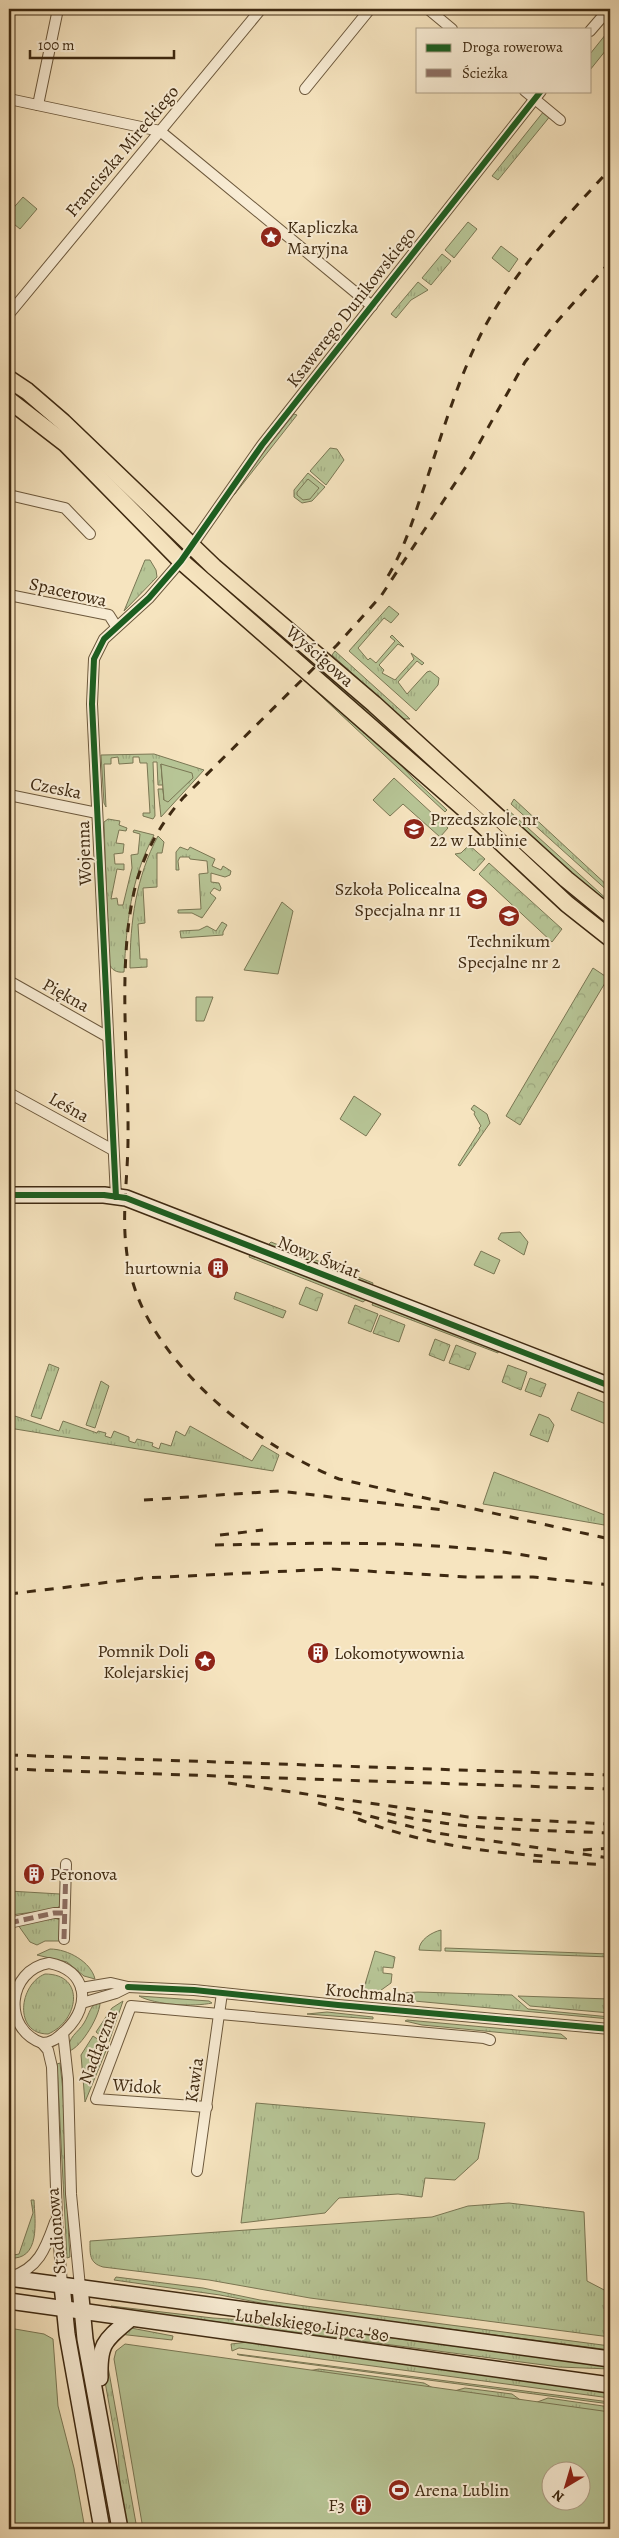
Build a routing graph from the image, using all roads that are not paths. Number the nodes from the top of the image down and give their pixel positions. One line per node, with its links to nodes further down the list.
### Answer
1 (58, 9): 11 (street)
2 (259, 9): 13 (street, Franciszka Mireckiego)
3 (370, 9): 8 (street)
4 (608, 9): 7 (street)
5 (432, 10): 6 (street)
6 (451, 28)
7 (592, 29)
8 (305, 89)
9 (538, 95): 12 (street); 14 (street, Ksawerego Dunikowskiego)
10 (9, 99): 11 (street)
11 (38, 105): 13 (street)
12 (560, 120)
13 (160, 131): 14 (street); 15 (street, Franciszka Mireckiego)
14 (372, 306): 20 (street, Ksawerego Dunikowskiego)
15 (9, 314)
16 (9, 379): 20 (main road, Wyścigowa)
17 (9, 400): 21 (main road, Wyścigowa)
18 (9, 495): 19 (street)
19 (90, 534)
20 (192, 546): 21 (street, Wojenna); 26 (main road, Wyścigowa)
21 (181, 561): 23 (street, Wojenna); 27 (main road, Wyścigowa)
22 (9, 596): 23 (street, Spacerowa)
23 (116, 626): 25 (street, Wojenna)
24 (9, 796): 25 (street, Czeska)
25 (97, 813): 29 (street, Wojenna)
26 (610, 915)
27 (610, 938)
28 (9, 981): 29 (street, Piękna)
29 (108, 1036): 31 (street, Wojenna)
30 (9, 1093): 31 (street, Leśna)
31 (113, 1150): 33 (street, Wojenna)
32 (9, 1195): 33 (street, Nowy Świat)
33 (116, 1197): 34 (street, Nowy Świat)
34 (610, 1386)
35 (66, 1864): 36 (street)
36 (64, 1913): 37 (street); 38 (street)
37 (9, 1923)
38 (64, 1939)
39 (128, 1987): 40 (street, Krochmalna); 41 (street, Krochmalna); 43 (street, Krochmalna)
40 (81, 1988): 42 (street); 43 (street)
41 (222, 1993): 44 (street, Kawia); 46 (street, Krochmalna)
42 (12, 2000): 45 (street)
43 (82, 2003): 47 (street)
44 (219, 2014): 48 (street); 50 (street, Nadłączna); 51 (street, Kawia)
45 (13, 2020): 49 (street)
46 (610, 2029)
47 (63, 2033): 49 (street); 56 (street, Stadionowa)
48 (490, 2040)
49 (42, 2043): 53 (street, Stadionowa)
50 (96, 2099): 51 (street, Widok)
51 (207, 2107): 52 (street, Kawia)
52 (196, 2171)
53 (57, 2218): 54 (street, Stadionowa); 55 (street, Stadionowa)
54 (9, 2278): 55 (street, Lubelskiego Lipca '80)
55 (62, 2285): 56 (street, Lubelskiego Lipca '80); 58 (street, Stadionowa)
56 (80, 2287): 59 (street, Stadionowa); 61 (street, Lubelskiego Lipca '80)
57 (9, 2301): 58 (street, Lubelskiego Lipca '80)
58 (64, 2310): 59 (street, Lubelskiego Lipca '80); 64 (street, Stadionowa)
59 (82, 2312): 60 (street, Lubelskiego Lipca '80); 63 (street, Stadionowa)
60 (130, 2319): 62 (street, Lubelskiego Lipca '80); 63 (street, Stadionowa)
61 (610, 2359)
62 (610, 2385)
63 (102, 2425): 65 (street, Stadionowa)
64 (102, 2529)
65 (120, 2529)

